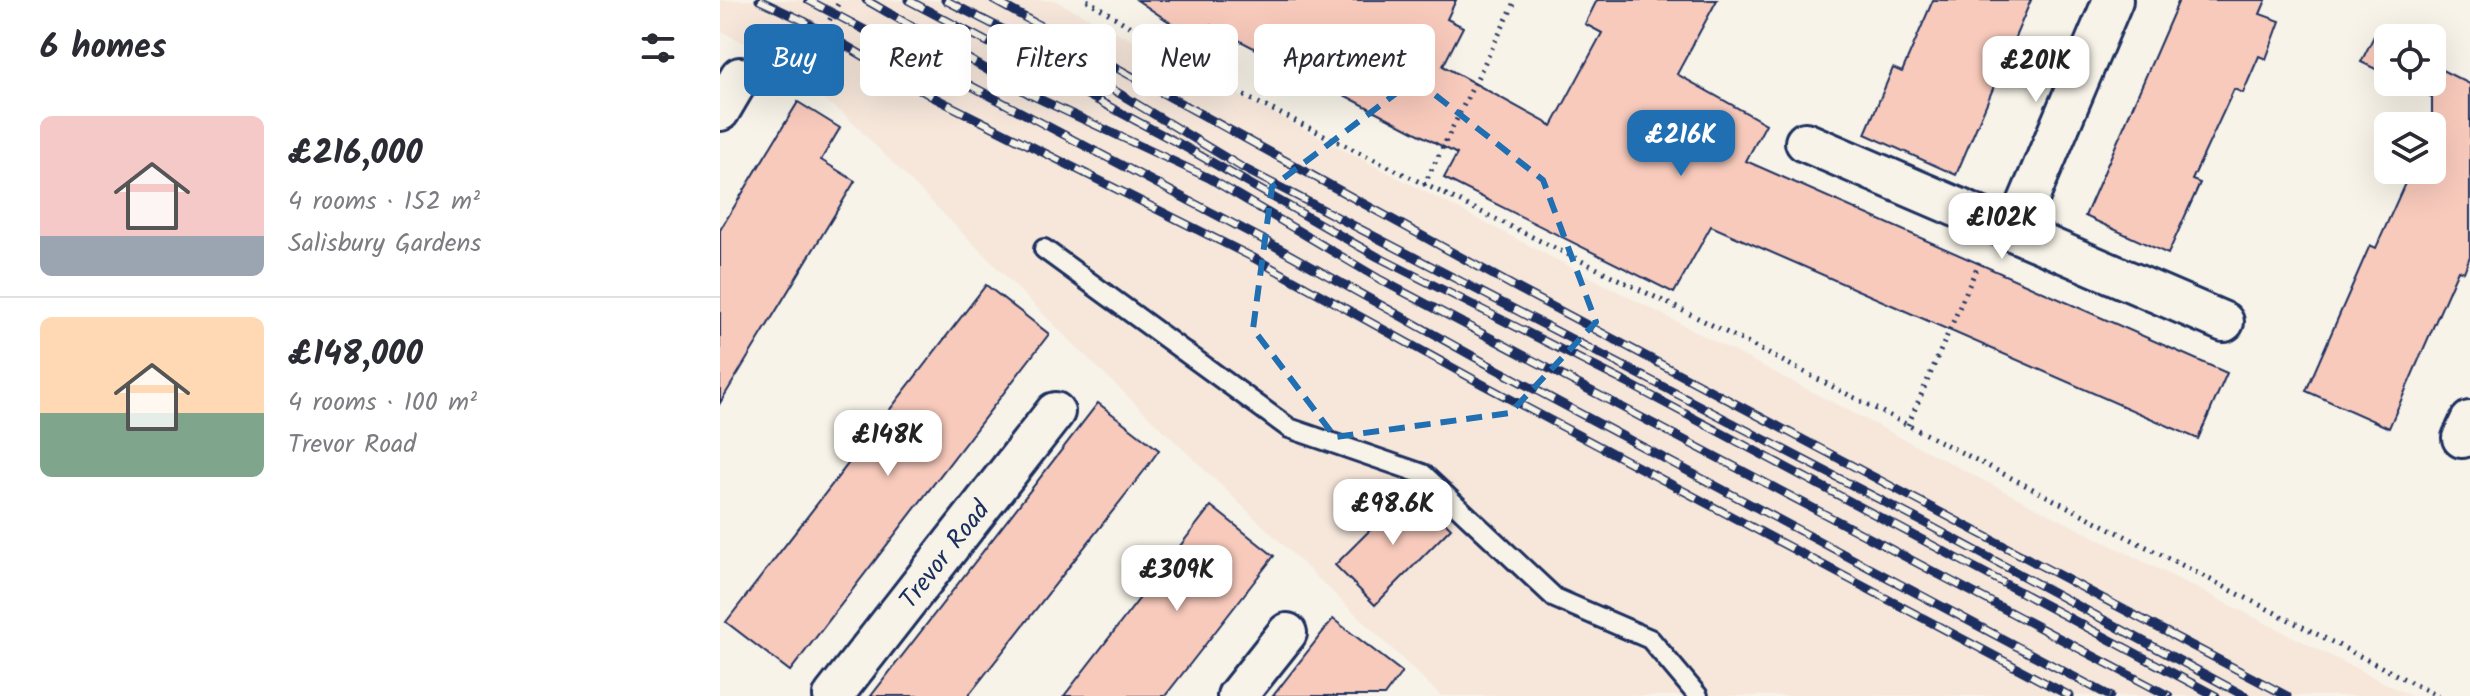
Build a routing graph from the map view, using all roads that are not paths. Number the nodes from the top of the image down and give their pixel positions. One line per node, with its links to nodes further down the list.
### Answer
1 (2113, 0): 5 (street)
2 (740, 77): 3 (street)
3 (720, 111)
4 (1805, 142): 5 (street)
5 (2006, 228): 7 (street)
6 (1044, 249): 12 (lane)
7 (2224, 322)
8 (1055, 412): 10 (street, Trevor Road)
9 (1287, 633): 11 (street)
10 (833, 696)
11 (1237, 696)
12 (1698, 696)

